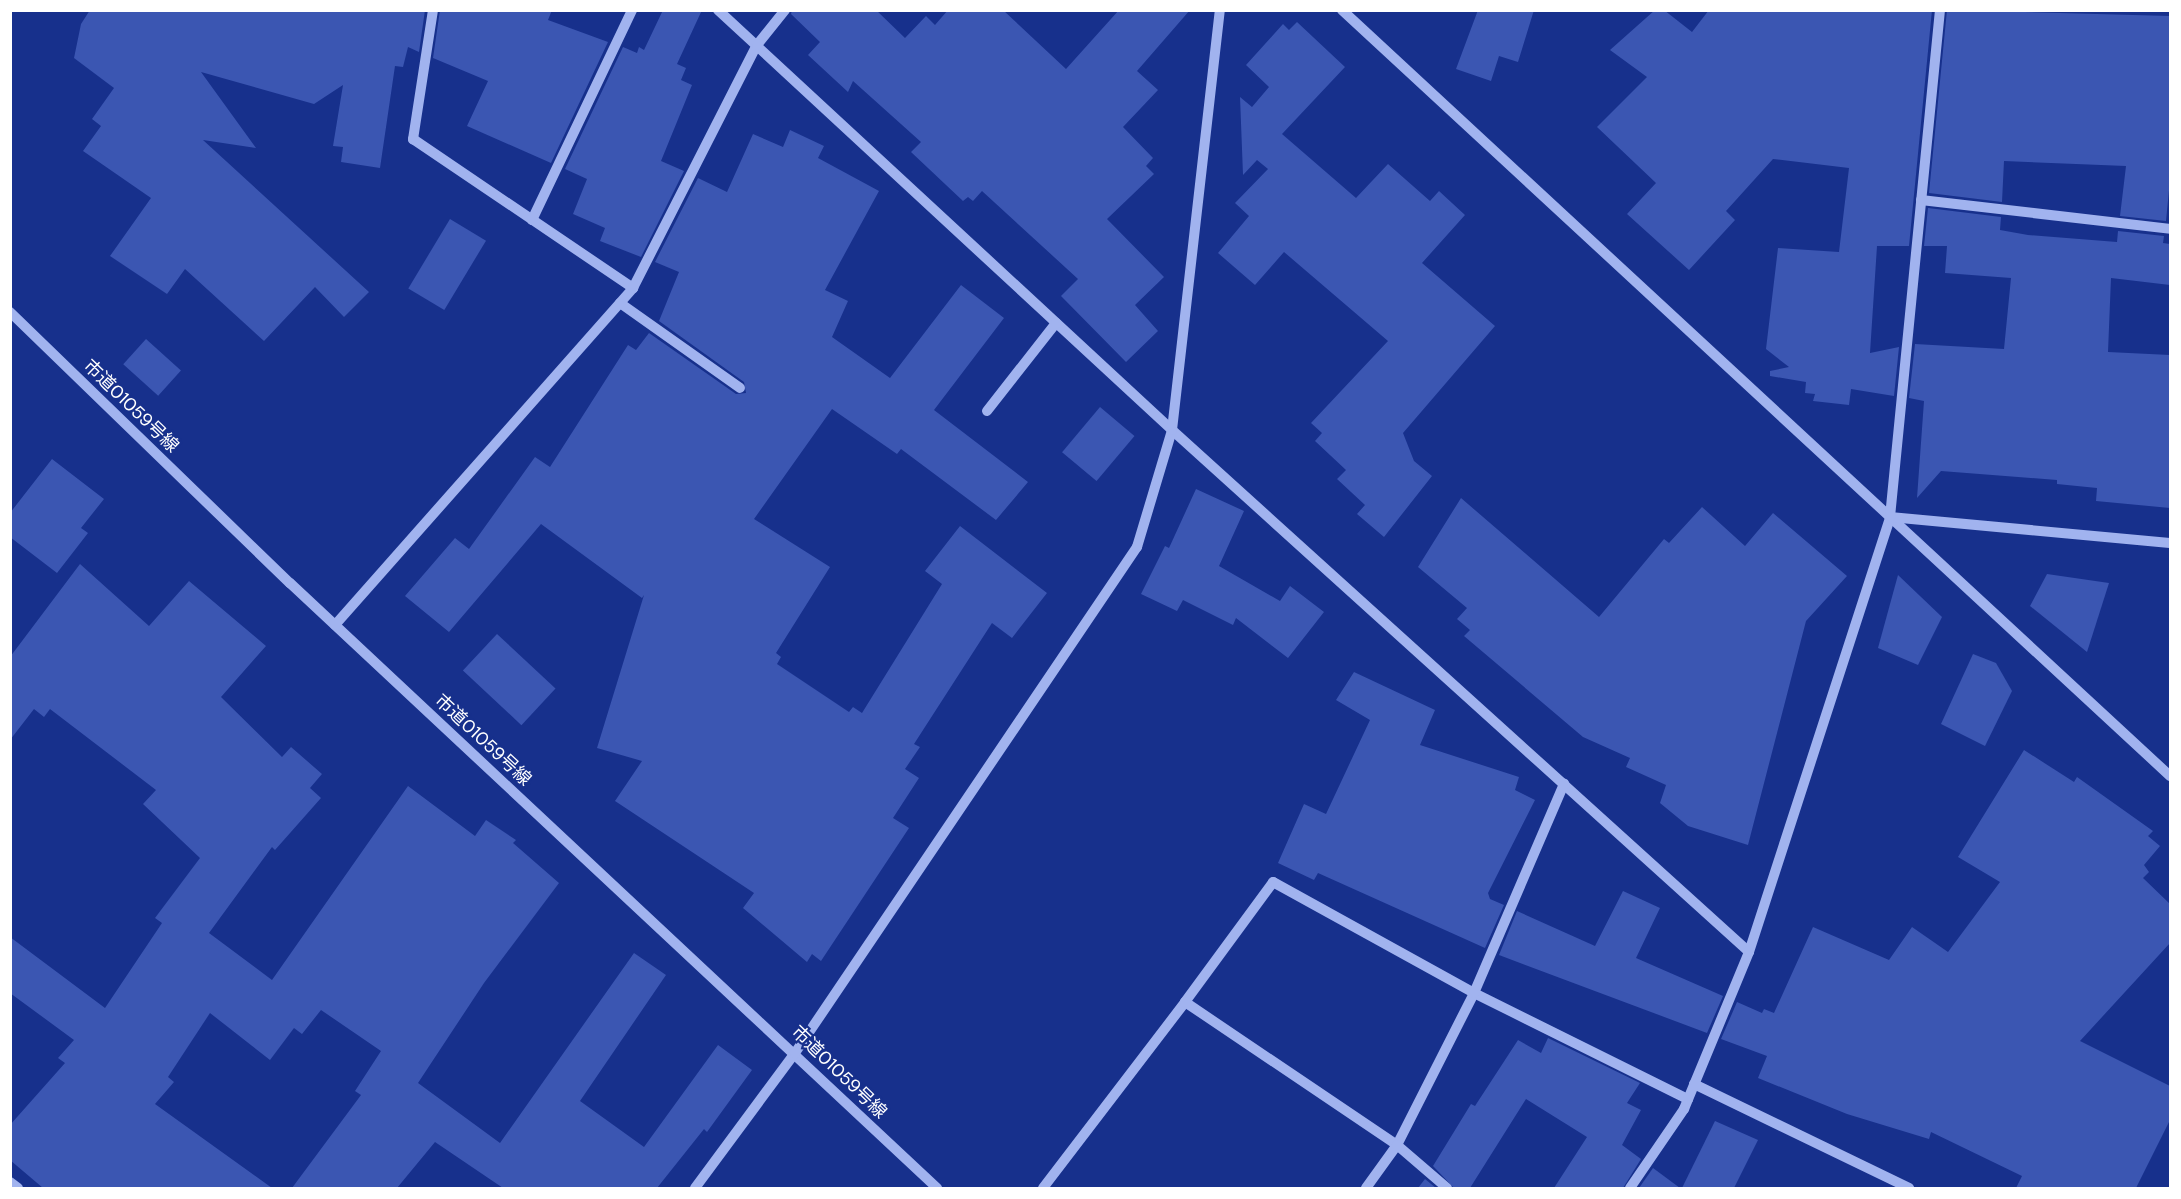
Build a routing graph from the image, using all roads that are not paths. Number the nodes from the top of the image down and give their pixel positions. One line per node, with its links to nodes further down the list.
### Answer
1 (433, 10): 10 (street)
2 (632, 10): 10 (street)
3 (718, 10): 8 (street)
4 (785, 10): 8 (street)
5 (1220, 10): 18 (street)
6 (1342, 10): 19 (street)
7 (1940, 10): 9 (street)
8 (757, 45): 12 (street); 15 (street)
9 (1921, 200): 11 (street); 19 (street)
10 (532, 220): 12 (street)
11 (2170, 229)
12 (633, 288): 13 (street)
13 (620, 303): 16 (street); 21 (street)
14 (12, 318): 21 (street, 市道01059号線)
15 (1056, 323): 17 (street); 18 (street)
16 (740, 388)
17 (987, 411)
18 (1172, 430): 23 (street); 27 (street)
19 (1890, 517): 20 (street); 22 (street); 24 (street)
20 (2170, 543)
21 (335, 625): 27 (street, 市道01059号線)
22 (2170, 776)
23 (1564, 784): 24 (street); 25 (street)
24 (1749, 951): 28 (street)
25 (1474, 993): 26 (street); 29 (street); 30 (street)
26 (1185, 1002): 30 (street); 35 (street)
27 (795, 1053): 32 (street, 市道01059号線); 34 (street)
28 (1694, 1084): 29 (street); 39 (street)
29 (1688, 1099): 38 (street)
30 (1397, 1145): 36 (street); 37 (street)
31 (10, 1182): 33 (street)
32 (931, 1186)
33 (18, 1188)
34 (694, 1188)
35 (1043, 1188)
36 (1366, 1188)
37 (1447, 1188)
38 (1630, 1188)
39 (1909, 1188)

